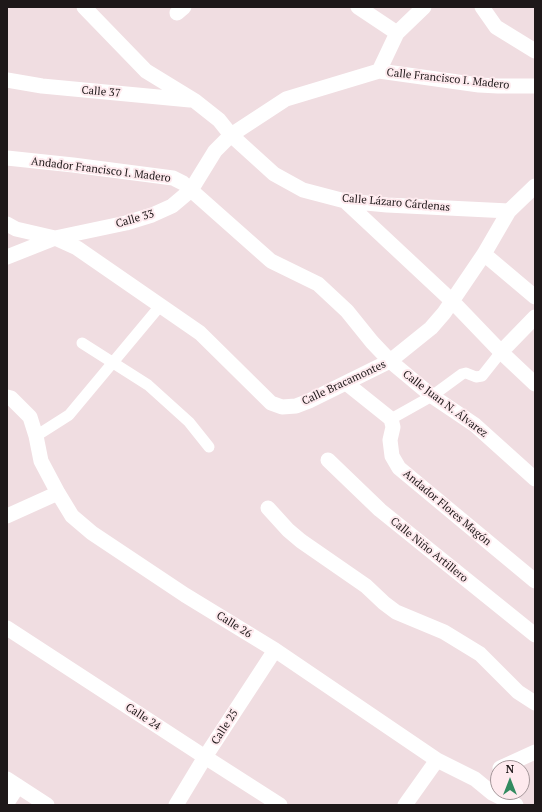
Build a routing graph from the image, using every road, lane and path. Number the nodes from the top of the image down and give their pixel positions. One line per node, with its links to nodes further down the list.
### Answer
1 (84, 7): 10 (street, Calle Lázaro Cárdenas)
2 (358, 7): 5 (street)
3 (424, 7): 5 (street)
4 (482, 7): 6 (street)
5 (397, 33): 7 (street)
6 (535, 51)
7 (378, 71): 9 (street, Calle Francisco I. Madero); 11 (street, Calle Francisco I. Madero)
8 (7, 80): 10 (street, Calle 37)
9 (535, 86)
10 (195, 101): 11 (street, Calle Lázaro Cárdenas)
11 (231, 134): 14 (street, Calle 33); 15 (street, Calle Lázaro Cárdenas)
12 (7, 158): 14 (street, Andador Francisco I. Madero)
13 (535, 186): 16 (street, Calle Bracamontes)
14 (191, 190): 18 (street, Calle 33); 27 (street, Andador Francisco I. Madero)
15 (345, 201): 16 (street, Calle Lázaro Cárdenas); 22 (street)
16 (509, 211): 19 (street, Calle Bracamontes)
17 (7, 224): 18 (street)
18 (55, 238): 20 (street, Calle 33); 23 (street, Calle Bracamontes)
19 (484, 254): 21 (street); 22 (street, Calle Bracamontes)
20 (7, 257)
21 (535, 297)
22 (452, 301): 26 (street); 27 (street, Calle Bracamontes)
23 (160, 306): 28 (street); 29 (street, Calle Bracamontes)
24 (535, 317): 26 (street)
25 (82, 343): 28 (street)
26 (501, 352): 30 (street); 31 (street)
27 (390, 361): 29 (street, Calle Bracamontes); 31 (street, Calle Juan N. Álvarez)
28 (113, 362): 34 (street); 35 (street)
29 (346, 384): 33 (street)
30 (535, 384)
31 (432, 396): 33 (street); 37 (street, Calle Juan N. Álvarez)
32 (7, 397): 34 (street, Calle 26)
33 (391, 419): 41 (street, Andador Flores Magón)
34 (36, 436): 38 (street, Calle 26)
35 (209, 446)
36 (328, 460): 43 (street, Calle Niño Artillero)
37 (535, 479)
38 (58, 494): 40 (street); 44 (street, Calle 26)
39 (268, 508): 45 (street)
40 (7, 516)
41 (535, 581)
42 (7, 628): 47 (street, Calle 24)
43 (535, 635)
44 (275, 650): 47 (street, Calle 25); 48 (street, Calle 26)
45 (535, 703)
46 (535, 752): 49 (street)
47 (205, 758): 55 (street, Calle 25); 56 (street, Calle 24)
48 (436, 760): 51 (street, Calle 26); 57 (street)
49 (517, 760)
50 (490, 772): 51 (street)
51 (475, 779): 58 (street, Calle 26)
52 (12, 783): 53 (street); 54 (street)
53 (7, 803)
54 (47, 805)
55 (176, 805)
56 (280, 805)
57 (405, 805)
58 (516, 805)

